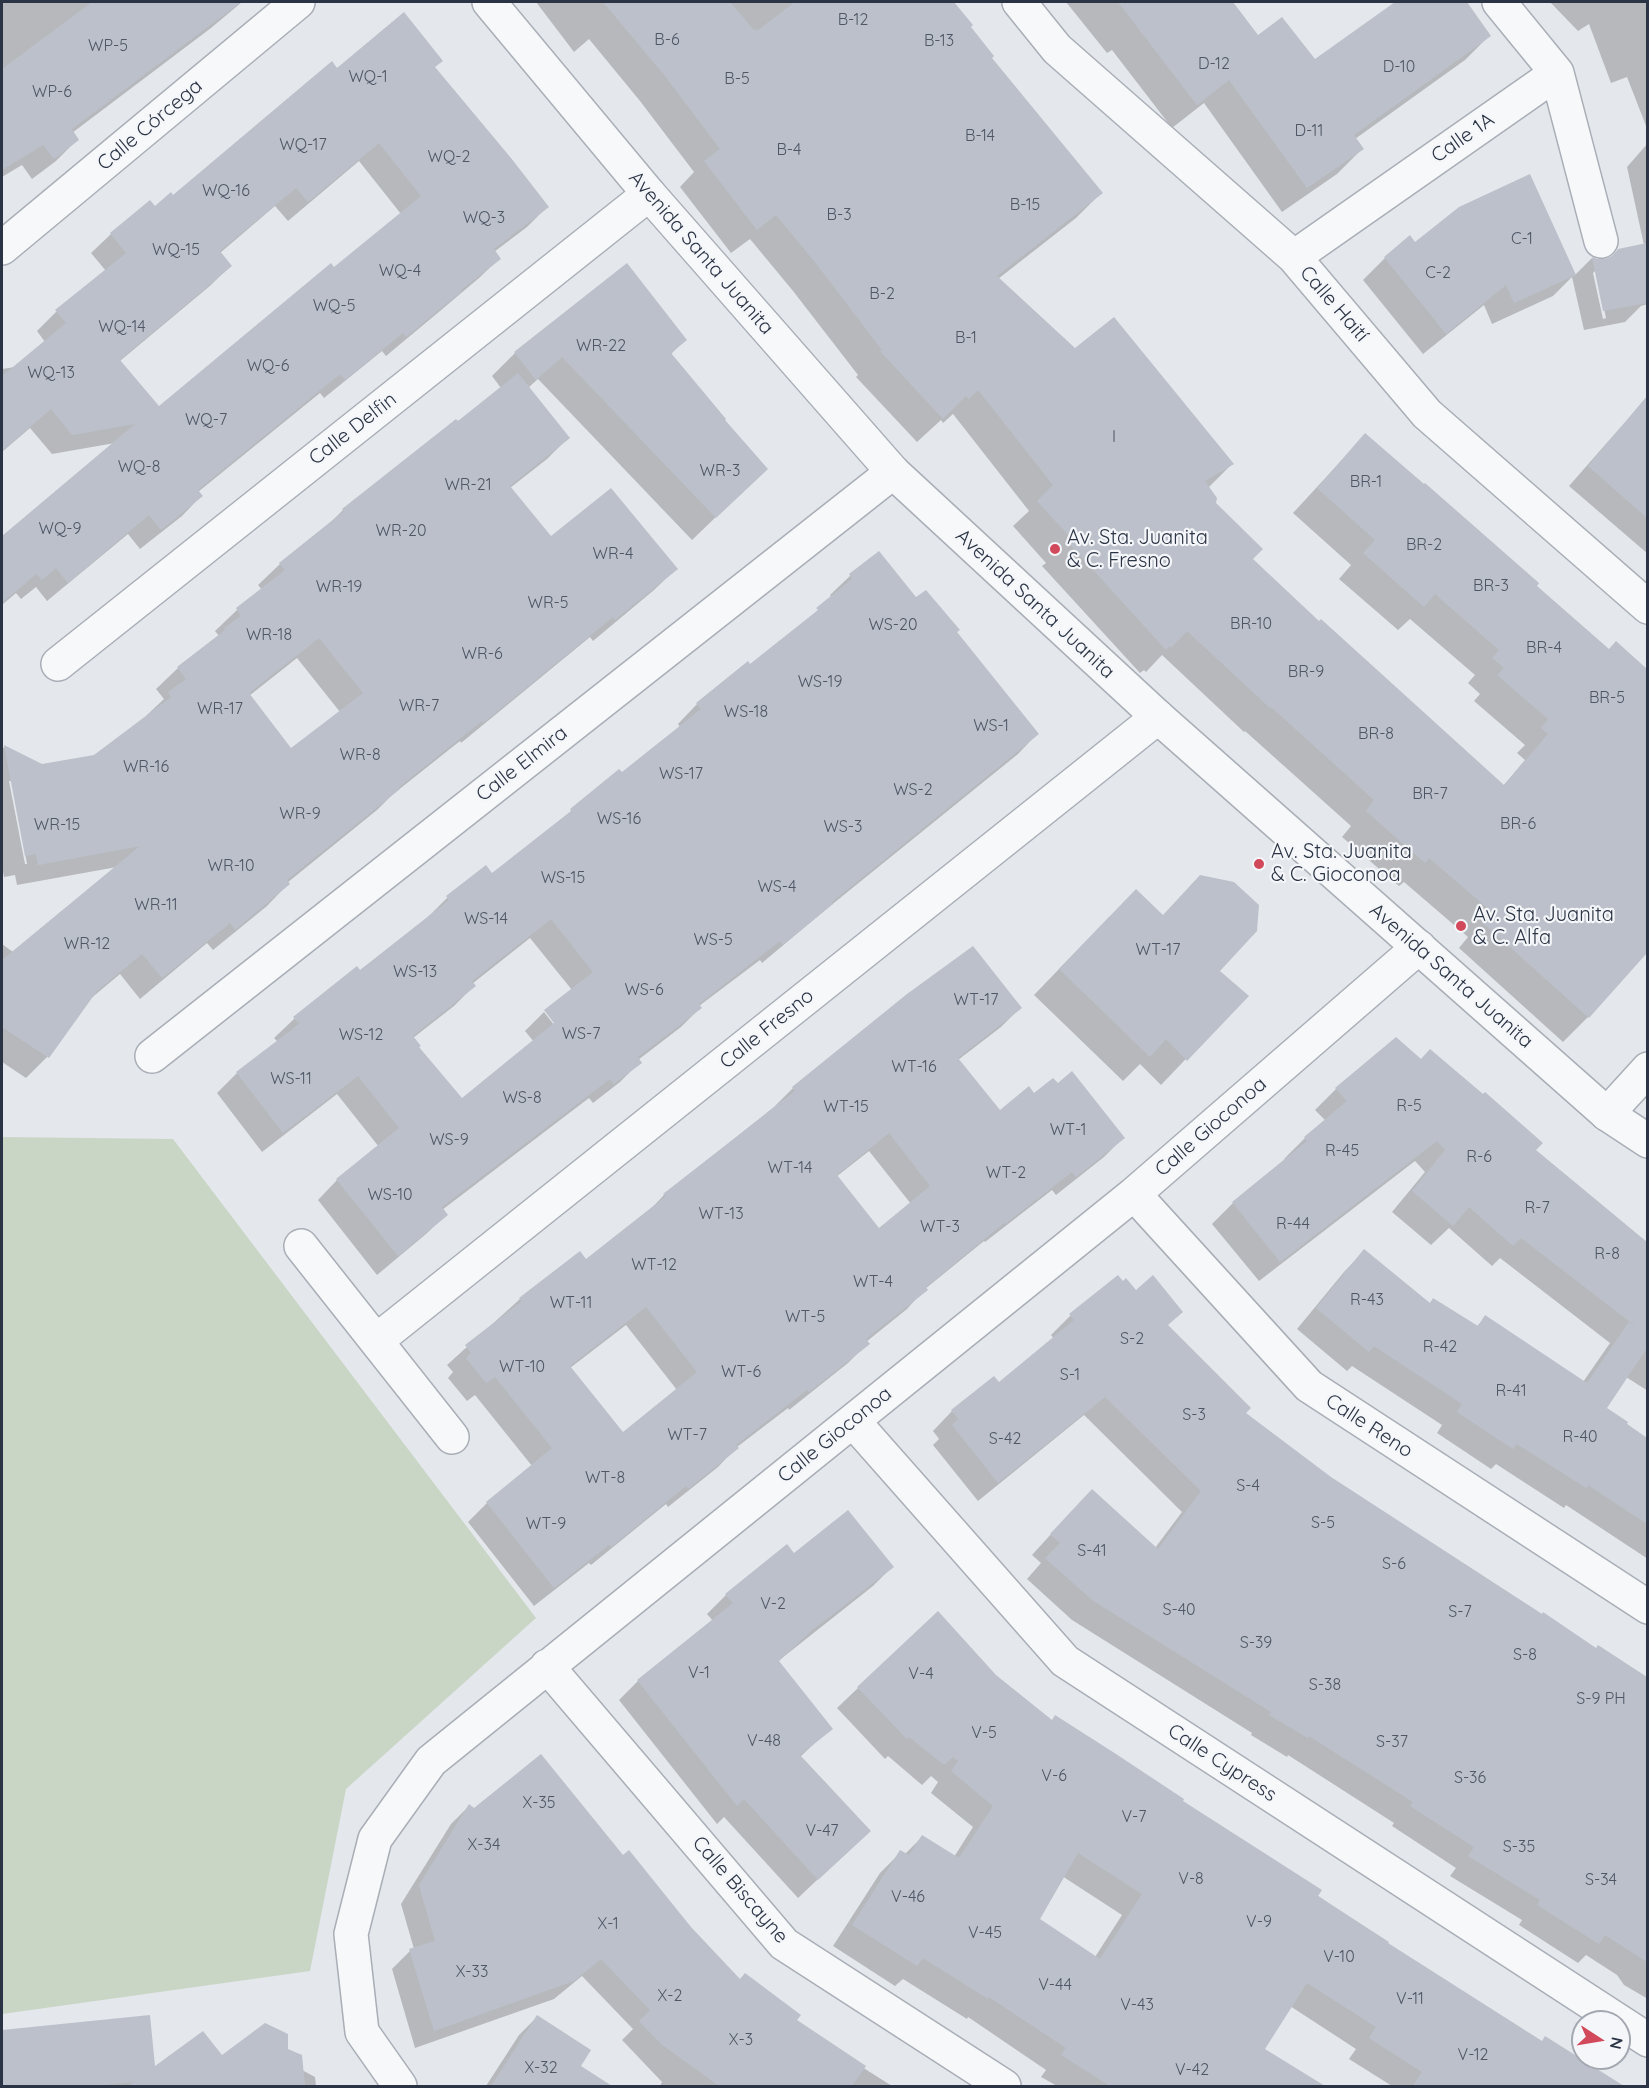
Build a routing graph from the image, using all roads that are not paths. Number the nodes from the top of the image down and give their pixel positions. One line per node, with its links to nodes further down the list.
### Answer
1 (298, 2): 8 (street, Calle Córcega)
2 (489, 2): 6 (street, Avenida Santa Juanita)
3 (1019, 2): 9 (street, Calle Haití)
4 (1499, 2): 5 (street)
5 (1557, 73): 7 (street); 9 (street, Calle 1A)
6 (649, 194): 10 (street, Avenida Santa Juanita); 12 (street, Calle Delfin)
7 (1601, 241)
8 (2, 248)
9 (1294, 257): 11 (street, Calle Haití)
10 (892, 472): 13 (street, Avenida Santa Juanita); 15 (street, Calle Elmira)
11 (1647, 607)
12 (58, 664)
13 (1158, 717): 14 (street, Avenida Santa Juanita); 21 (street, Calle Fresno)
14 (1419, 947): 17 (street, Avenida Santa Juanita); 19 (street, Calle Gioconoa)
15 (152, 1056)
16 (1647, 1069): 17 (street)
17 (1607, 1114): 18 (street, Avenida Santa Juanita)
18 (1647, 1141)
19 (1134, 1194): 22 (street, Calle Gioconoa); 24 (street, Calle Reno)
20 (301, 1246): 21 (street)
21 (376, 1341): 23 (street)
22 (853, 1421): 25 (street, Calle Gioconoa); 26 (street, Calle Cypress)
23 (452, 1437)
24 (1647, 1607)
25 (547, 1666): 27 (street, Calle Gioconoa); 28 (street, Calle Biscayne)
26 (1647, 2040)
27 (400, 2086)
28 (1004, 2086)

